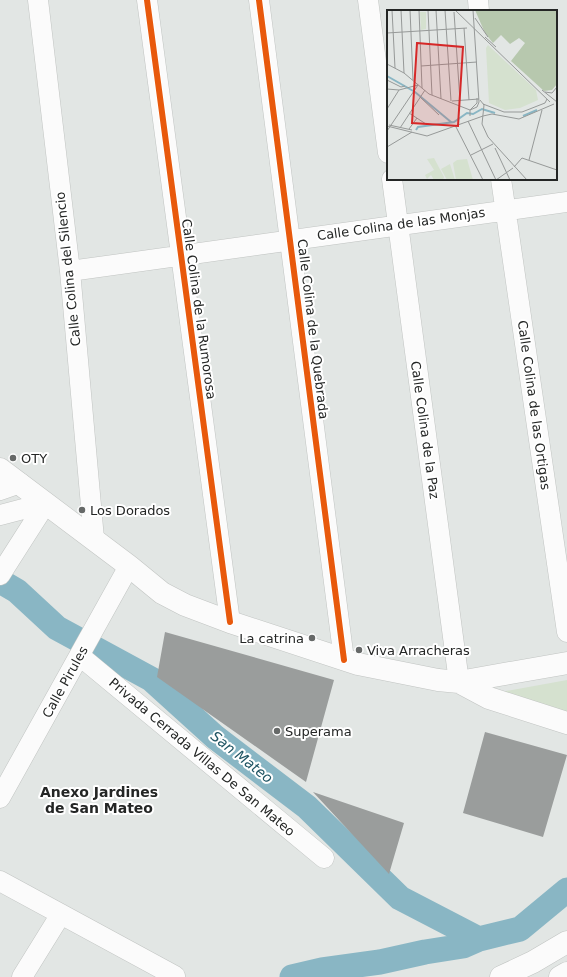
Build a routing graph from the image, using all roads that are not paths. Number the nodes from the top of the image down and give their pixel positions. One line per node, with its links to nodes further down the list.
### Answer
1 (38, 0): 15 (street, Calle Colina del Silencio)
2 (146, 0): 14 (street, Calle Colina de la Rumorosa)
3 (259, 0): 13 (street, Calle Colina de la Quebrada)
4 (368, 0): 7 (street)
5 (478, 0): 6 (street)
6 (479, 10)
7 (387, 145)
8 (392, 180): 12 (street, Calle Colina de la Paz)
9 (501, 180): 11 (street, Calle Colina de las Ortigas)
10 (567, 202): 11 (street, Calle Colina de las Monjas)
11 (505, 210): 12 (street, Calle Colina de las Monjas); 25 (street, Calle Colina de las Ortigas)
12 (398, 225): 13 (street, Calle Colina de las Monjas); 29 (street, Calle Colina de la Paz)
13 (290, 240): 14 (street, Calle Colina de las Monjas); 27 (street, Calle Colina de la Quebrada)
14 (181, 255): 15 (street, Calle Colina de las Monjas); 24 (street, Calle Colina de la Rumorosa)
15 (70, 271): 21 (street, Calle Colina del Silencio)
16 (0, 469): 17 (main road)
17 (20, 483): 18 (street); 19 (main road)
18 (0, 490)
19 (46, 503): 20 (street); 21 (main road); 23 (street)
20 (0, 515)
21 (94, 539): 22 (main road)
22 (129, 566): 24 (main road); 26 (street, Calle Pirules)
23 (3, 571)
24 (230, 622): 27 (main road)
25 (567, 632)
26 (82, 652): 31 (street, Calle Pirules); 32 (street, Privada Cerrada Villas De San Mateo)
27 (344, 660): 29 (main road)
28 (567, 663): 29 (main road)
29 (458, 682): 30 (main road)
30 (567, 723)
31 (0, 798)
32 (324, 858)
33 (0, 881): 34 (street)
34 (61, 914): 38 (street); 39 (street)
35 (567, 942): 36 (main road)
36 (537, 970): 40 (main road)
37 (567, 973): 41 (main road)
38 (175, 976)
39 (22, 977)
40 (501, 977)
41 (560, 977)

